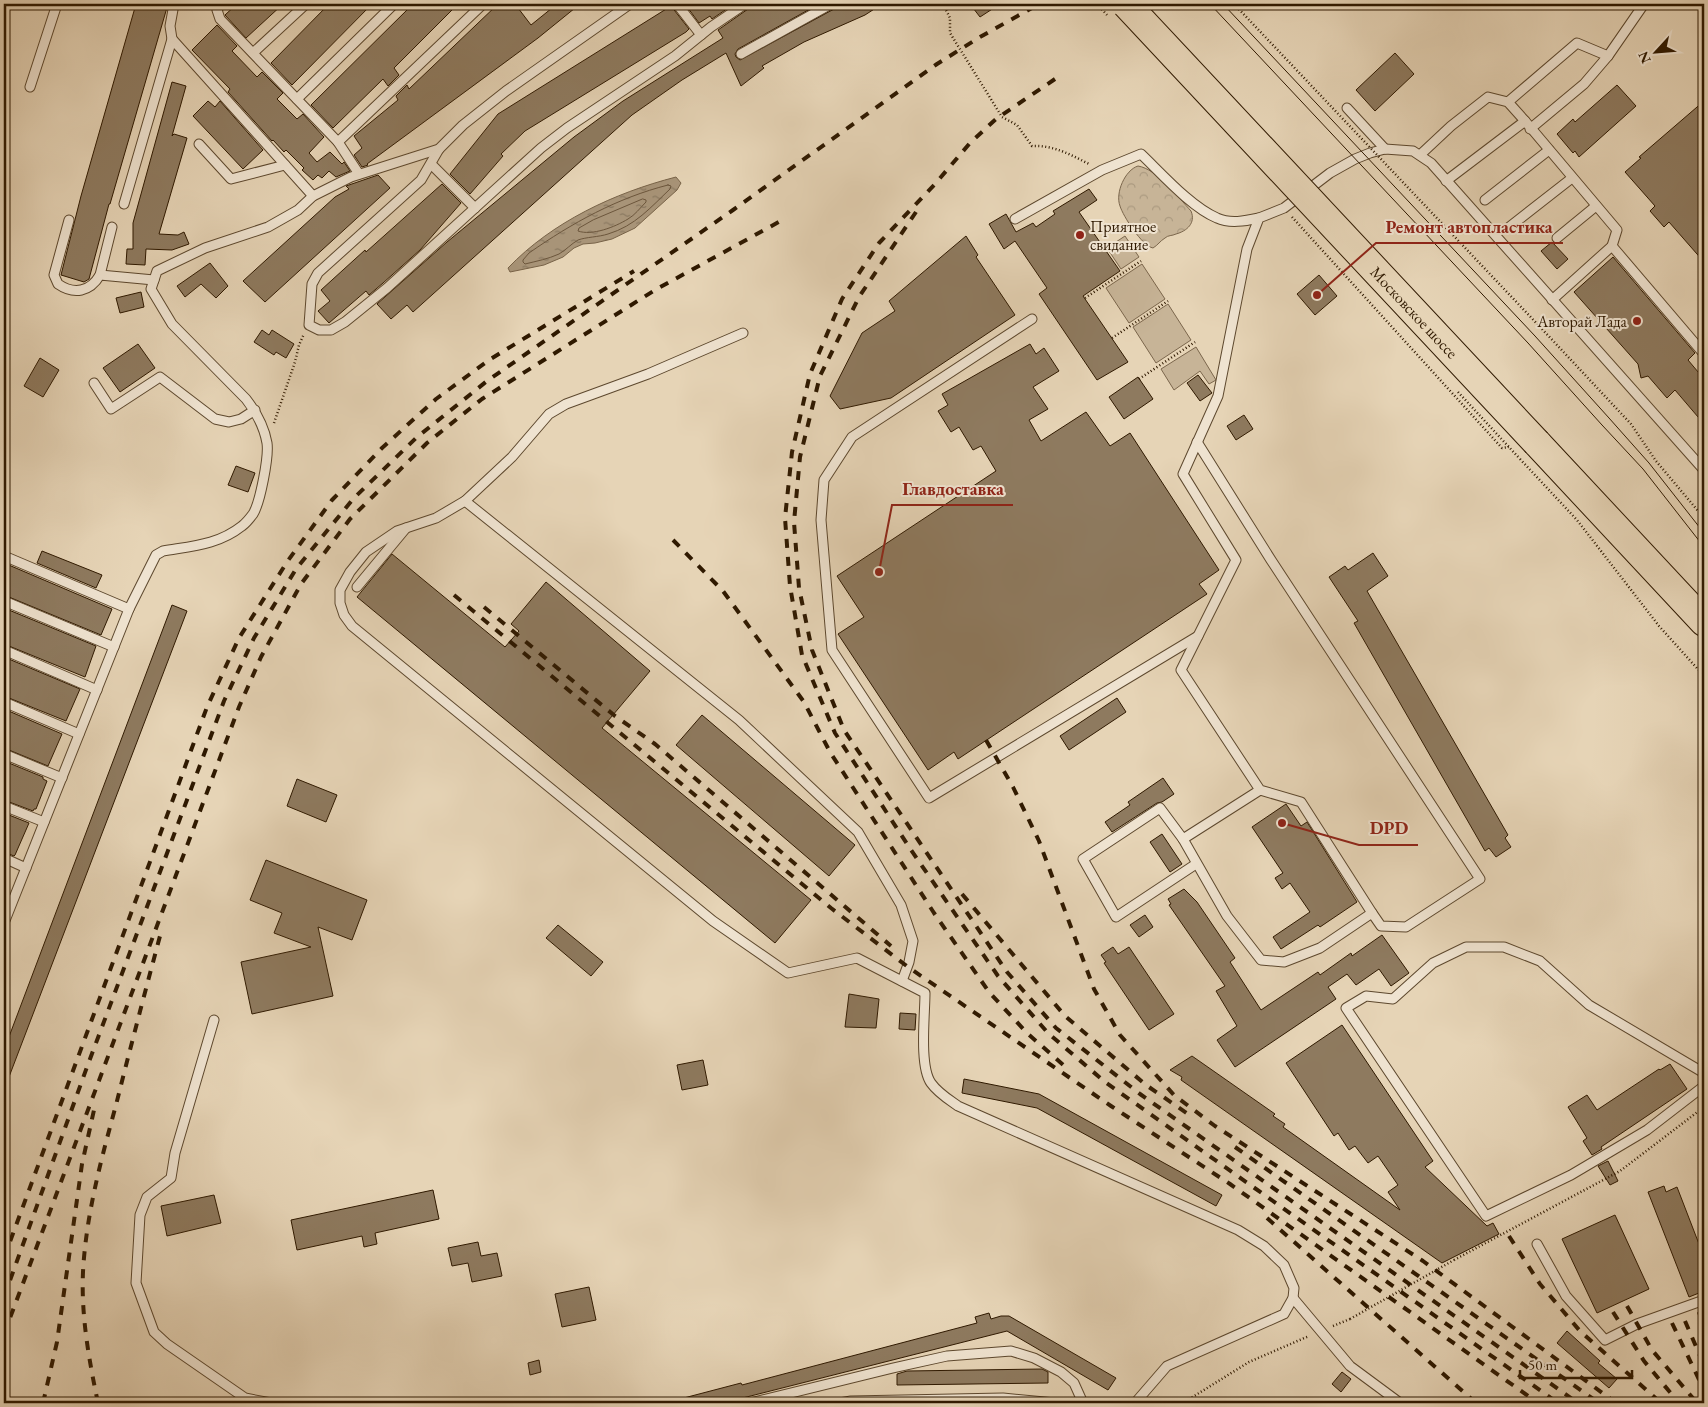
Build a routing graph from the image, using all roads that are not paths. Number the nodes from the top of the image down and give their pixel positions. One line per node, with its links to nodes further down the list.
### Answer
1 (57, 4): 18 (lane)
2 (174, 4): 14 (lane)
3 (221, 4): 15 (lane)
4 (306, 4): 15 (lane)
5 (394, 4): 19 (lane)
6 (483, 4): 23 (lane)
7 (630, 4): 25 (lane)
8 (677, 4): 13 (lane)
9 (745, 4): 13 (lane)
10 (831, 4): 16 (lane)
11 (1126, 4): 62 (main road, Московское шоссе, bridge)
12 (1644, 4): 17 (lane)
13 (701, 35): 38 (lane)
14 (172, 39): 30 (lane); 36 (lane)
15 (253, 53): 19 (lane)
16 (742, 54)
17 (1608, 56): 20 (lane); 22 (lane)
18 (30, 88)
19 (297, 99): 23 (lane)
20 (1508, 102): 22 (lane); 28 (lane)
21 (1347, 108): 26 (lane)
22 (1528, 125): 27 (lane); 33 (lane)
23 (338, 142): 31 (lane)
24 (199, 144): 30 (lane)
25 (439, 149): 29 (lane); 31 (lane)
26 (1385, 149): 28 (lane); 40 (lane)
27 (1549, 150): 32 (lane); 35 (lane)
28 (1420, 155): 33 (lane)
29 (430, 164): 38 (lane); 38 (lane)
30 (285, 165): 34 (lane)
31 (358, 174): 34 (lane)
32 (1572, 178): 37 (lane); 43 (lane)
33 (1446, 180): 48 (lane)
34 (313, 196): 47 (lane)
35 (1485, 200)
36 (124, 204)
37 (1596, 206): 44 (lane); 45 (lane)
38 (475, 208)
39 (1015, 218): 40 (lane)
40 (1259, 218): 54 (lane)
41 (69, 220): 46 (lane)
42 (112, 227): 46 (lane)
43 (1508, 228)
44 (1557, 238)
45 (1612, 246): 48 (lane); 51 (lane)
46 (100, 275): 47 (lane)
47 (154, 280): 53 (lane)
48 (1552, 300): 55 (lane)
49 (1032, 319): 63 (lane)
50 (744, 333): 56 (lane)
51 (1704, 354)
52 (94, 383): 53 (lane)
53 (255, 410): 61 (lane)
54 (1197, 442): 63 (lane); 78 (lane)
55 (1704, 470)
56 (465, 501): 57 (lane); 80 (lane)
57 (406, 528): 59 (lane); 80 (lane)
58 (4, 556): 61 (lane)
59 (357, 587)
60 (4, 601): 64 (lane)
61 (129, 609): 64 (lane)
62 (1704, 622)
63 (1198, 636): 71 (lane)
64 (114, 647): 66 (lane)
65 (4, 650): 66 (lane)
66 (97, 690): 68 (lane)
67 (4, 702): 68 (lane)
68 (79, 734): 70 (lane)
69 (4, 754): 70 (lane)
70 (62, 778): 73 (lane)
71 (1260, 790): 74 (lane); 78 (lane)
72 (4, 806): 73 (lane)
73 (44, 822): 77 (lane)
74 (1182, 839): 76 (lane); 76 (lane)
75 (4, 858): 77 (lane)
76 (1196, 864): 78 (lane)
77 (26, 868): 79 (lane)
78 (1372, 913)
79 (4, 920)
80 (902, 981): 85 (lane)
81 (214, 1020): 87 (lane)
82 (1704, 1073): 83 (lane)
83 (1704, 1086)
84 (1537, 1244): 86 (lane)
85 (1293, 1298): 92 (lane); 93 (lane)
86 (1704, 1300)
87 (271, 1403)
88 (750, 1403): 91 (lane)
89 (840, 1403): 90 (lane)
90 (1055, 1403)
91 (1083, 1403)
92 (1135, 1403)
93 (1400, 1403)

